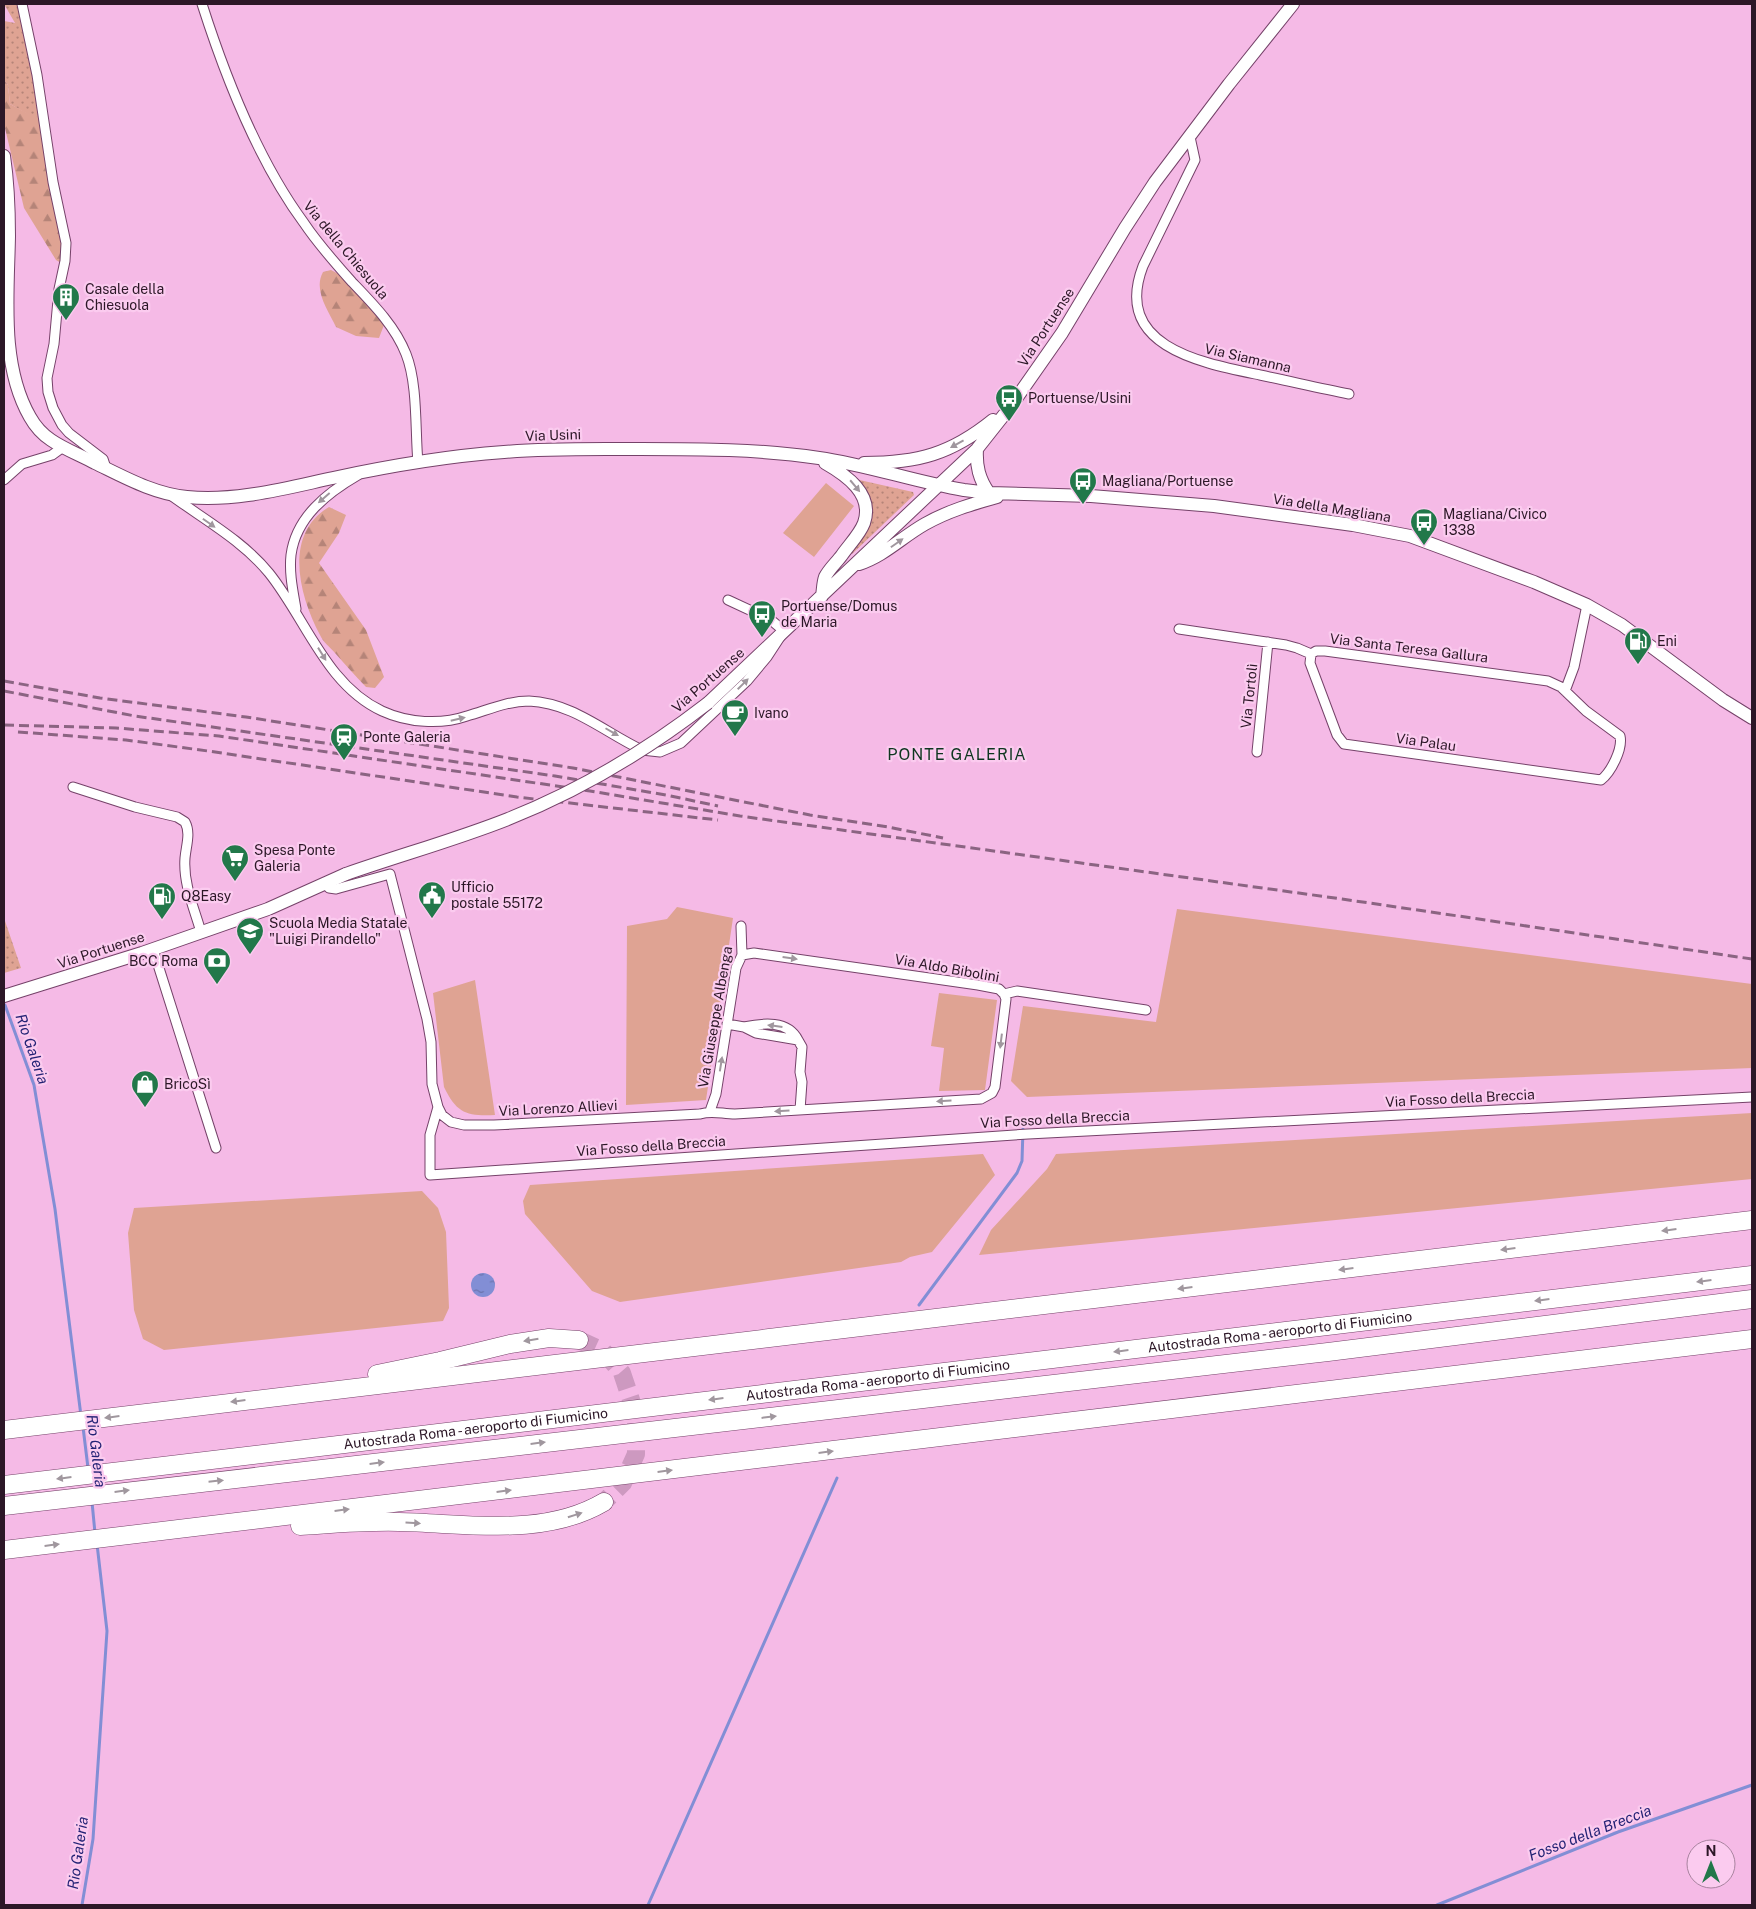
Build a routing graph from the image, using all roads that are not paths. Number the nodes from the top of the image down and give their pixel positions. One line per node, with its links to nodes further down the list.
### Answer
1 (22, 4): 13 (street)
2 (202, 4): 11 (street, Via della Chiesuola)
3 (1293, 4): 4 (main road, Via Portuense)
4 (1190, 137): 6 (street, Via Siamanna); 7 (main road, Via Portuense)
5 (4, 156): 8 (main road, Via Usini)
6 (1349, 394)
7 (1011, 406): 9 (main road, Via Portuense); 12 (main road, one-way to 12)
8 (63, 447): 13 (main road, Via Usini); 15 (street)
9 (977, 449): 16 (main road, Via Portuense); 17 (main road)
10 (816, 458): 11 (main road, Via Usini); 12 (main road, Via Usini); 21 (main road, one-way to 21)
11 (418, 463): 14 (main road, Via Usini)
12 (844, 463): 16 (main road, Via Usini)
13 (106, 468): 19 (main road, Via Usini)
14 (364, 472): 19 (main road, Via Usini); 24 (street, one-way to 24)
15 (4, 480)
16 (939, 486): 17 (main road, Via Usini); 20 (main road, Via Portuense)
17 (989, 493): 18 (main road, Via Usini)
18 (1008, 494): 20 (main road, one-way to 18); 23 (main road, Via della Magliana)
19 (169, 495): 24 (street, one-way to 24)
20 (854, 566): 21 (main road, Via Portuense)
21 (822, 596): 26 (main road, Via Portuense)
22 (728, 600): 26 (street)
23 (1587, 605): 29 (street); 30 (main road, Via della Magliana)
24 (296, 612): 26 (street, one-way to 26)
25 (1179, 629): 27 (street, Via Santa Teresa Gallura)
26 (784, 631): 34 (main road, Via Portuense, bridge)
27 (1268, 642): 28 (street, Via Santa Teresa Gallura); 32 (street, Via Tortolì)
28 (1311, 654): 29 (street, Via Santa Teresa Gallura); 31 (street, Via Palau)
29 (1565, 691): 31 (street, Via Santa Teresa Gallura)
30 (1752, 718)
31 (1620, 736)
32 (1257, 752)
33 (73, 787): 36 (street)
34 (326, 884): 36 (main road, Via Portuense); 44 (street)
35 (741, 926): 38 (street, Via Giuseppe Albenga)
36 (201, 932): 37 (main road, Via Portuense)
37 (153, 949): 40 (main road, Via Portuense); 47 (street)
38 (742, 955): 39 (street, Via Aldo Bibolini, one-way to 39); 42 (street, Via Giuseppe Albenga)
39 (1004, 994): 41 (street, Via Aldo Bibolini); 45 (street, Via Lorenzo Allievi, one-way to 45)
40 (4, 996)
41 (1146, 1010)
42 (727, 1024): 45 (street); 46 (street, Via Giuseppe Albenga, one-way to 42)
43 (1752, 1097): 44 (street, Via Fosso della Breccia)
44 (438, 1107): 46 (street, Via Lorenzo Allievi)
45 (800, 1110): 46 (street, Via Lorenzo Allievi, one-way to 46)
46 (710, 1111)
47 (216, 1148)
48 (1752, 1220): 53 (highway, one-way to 53)
49 (1752, 1275): 55 (highway, Autostrada Roma - aeroporto di Fiumicino, one-way to 55)
50 (1752, 1299): 57 (highway, Autostrada Roma - aeroporto di Fiumicino, one-way to 50)
51 (1752, 1339): 58 (highway, one-way to 51)
52 (579, 1340): 53 (highway, one-way to 53)
53 (287, 1395): 54 (highway, one-way to 54)
54 (4, 1430)
55 (4, 1485)
56 (604, 1502): 58 (highway, one-way to 56)
57 (4, 1506)
58 (172, 1530): 59 (highway, one-way to 58)
59 (4, 1550)

